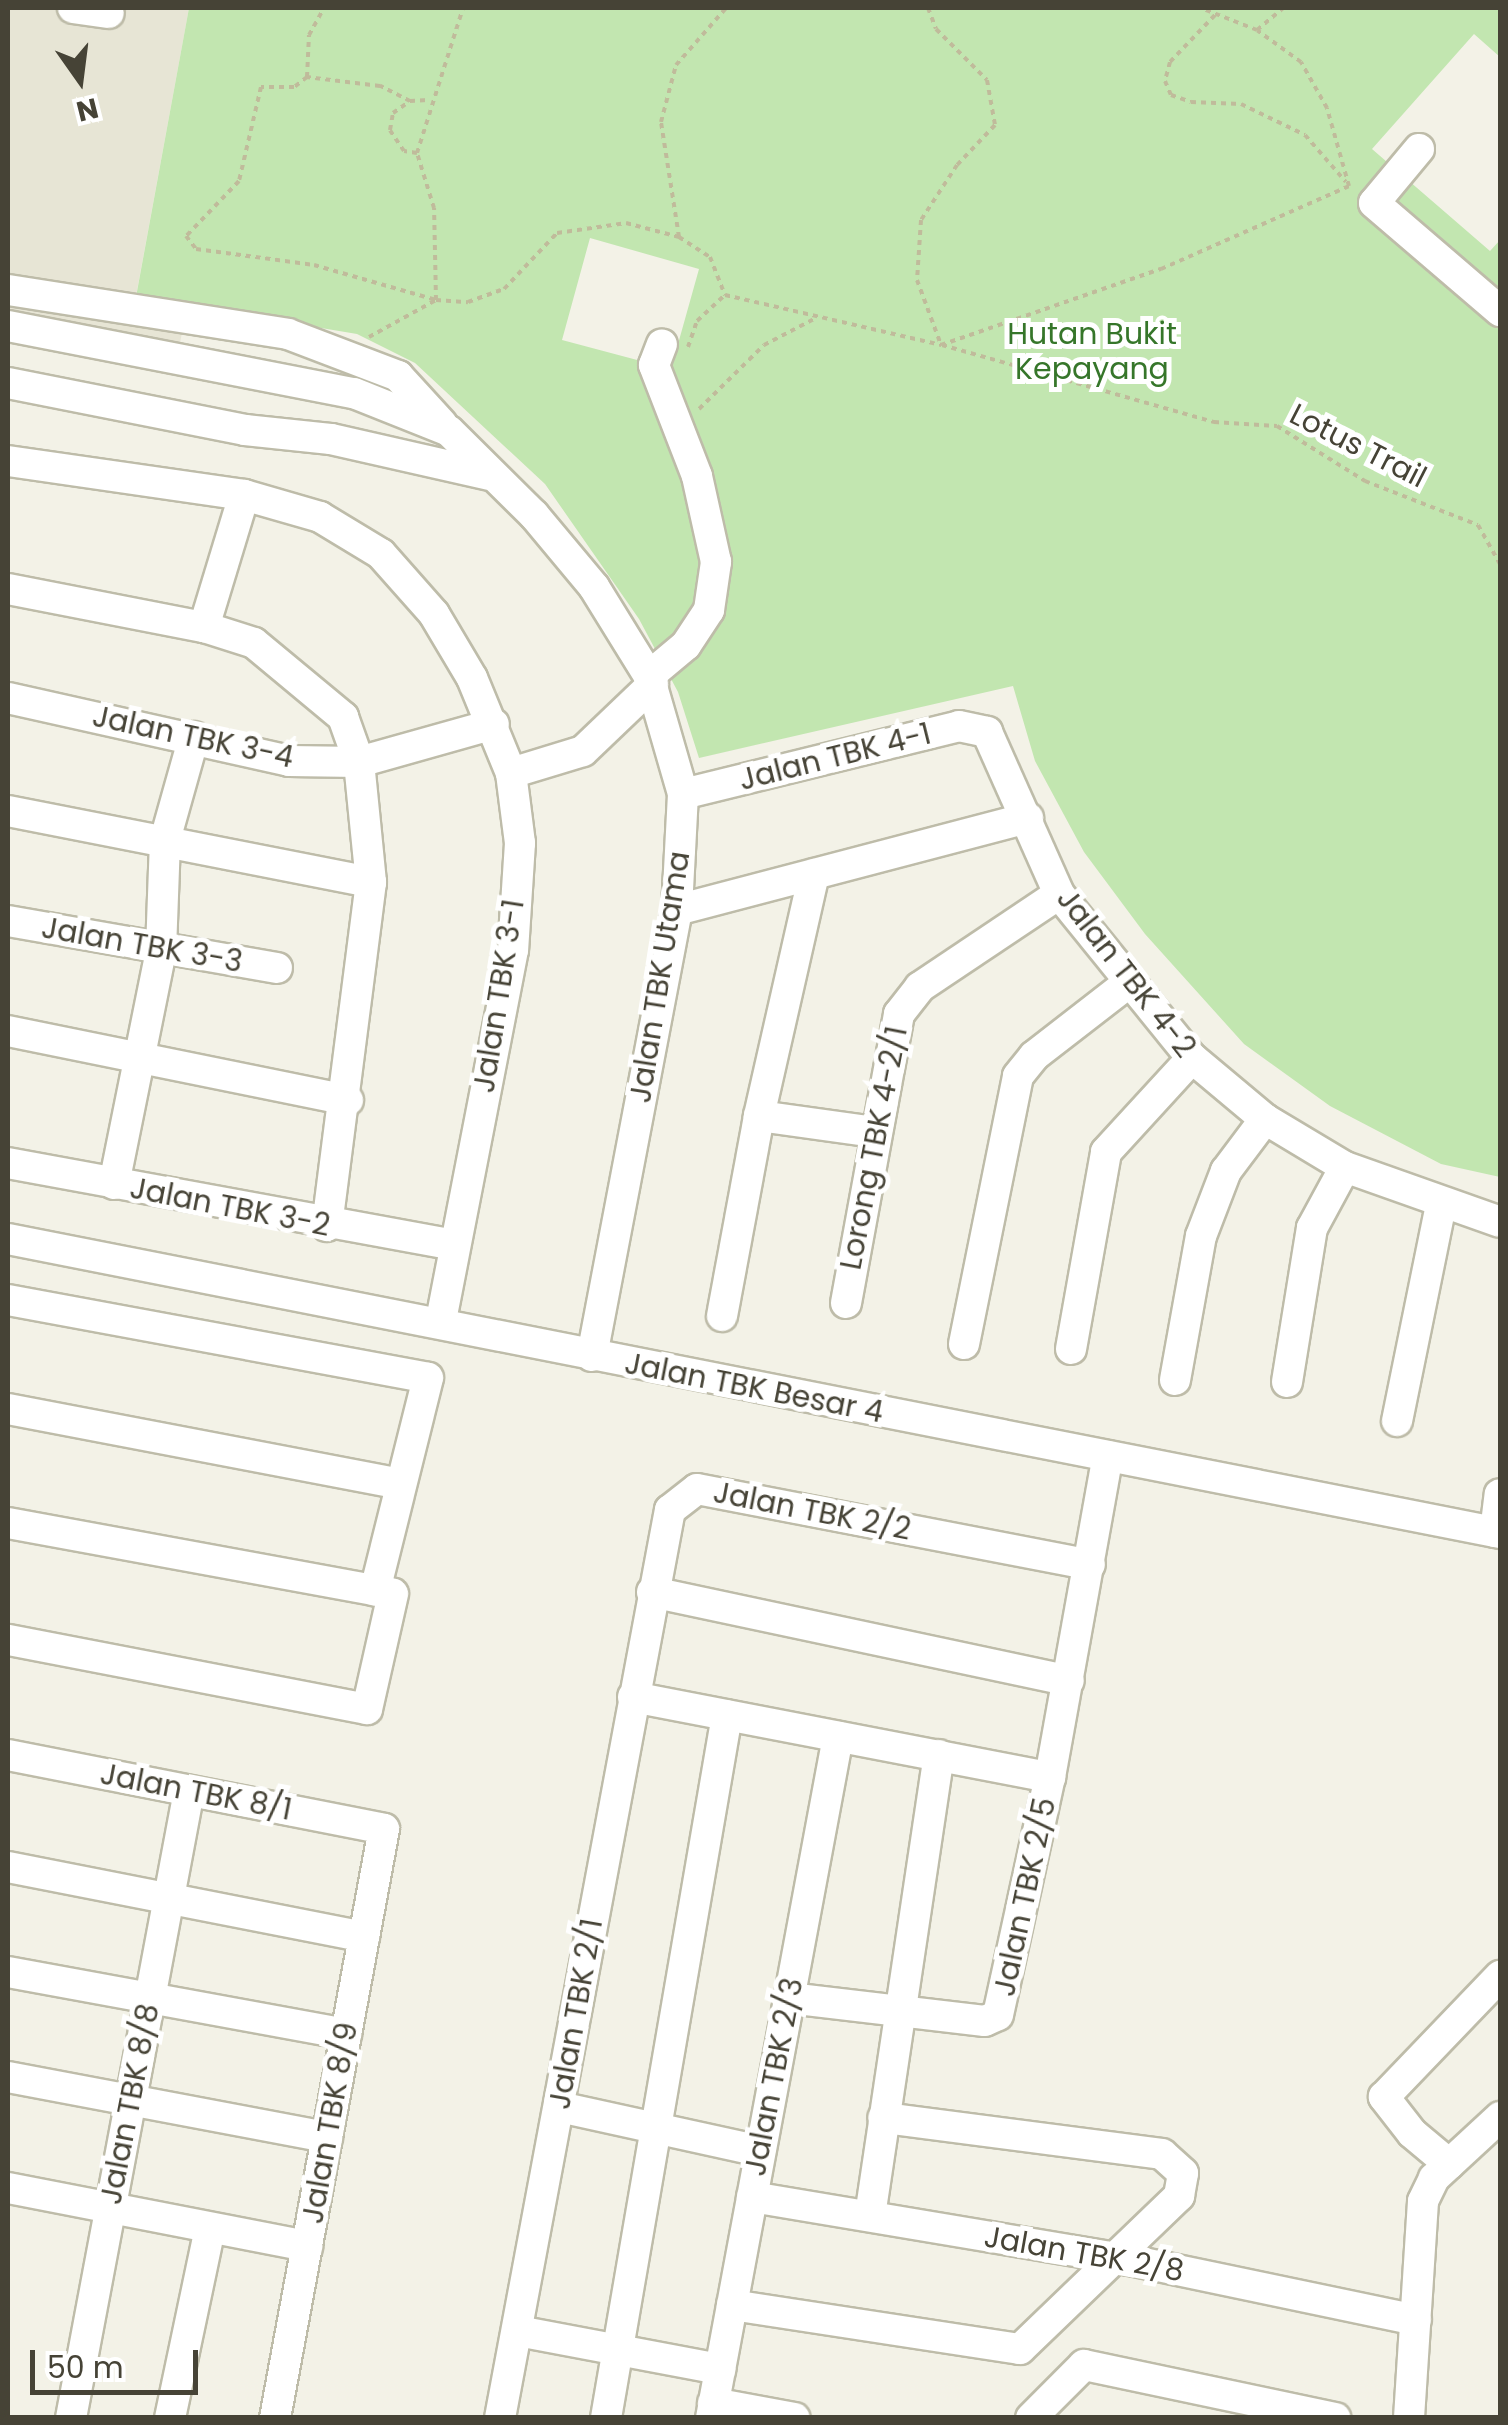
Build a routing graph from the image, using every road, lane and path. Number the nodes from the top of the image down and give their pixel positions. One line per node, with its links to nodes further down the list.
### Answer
1 (73, 8): 8 (street)
2 (324, 8): 11 (path)
3 (463, 8): 12 (path)
4 (726, 8): 17 (path)
5 (928, 8): 25 (path)
6 (1201, 8): 9 (path)
7 (1283, 8): 10 (path)
8 (109, 12)
9 (1214, 15): 10 (path); 16 (path)
10 (1256, 30): 16 (path)
11 (307, 77): 13 (path); 20 (path)
12 (430, 100): 13 (path); 15 (path)
13 (410, 101): 15 (path)
14 (1418, 149): 16 (street)
15 (418, 153): 20 (path)
16 (1362, 195): 21 (street); 25 (path)
17 (679, 236): 19 (path); 20 (path)
18 (8, 290): 26 (street, Jalan TBK Utama)
19 (725, 295): 22 (path, Lotus Trail); 28 (path)
20 (436, 300): 26 (path)
21 (1500, 311)
22 (816, 318): 25 (path, Lotus Trail); 30 (path)
23 (8, 326): 29 (street)
24 (662, 344): 28 (street)
25 (941, 345): 34 (path, Lotus Trail)
26 (344, 352): 29 (street, Jalan TBK Utama)
27 (8, 383): 32 (street)
28 (664, 393): 30 (street)
29 (449, 431): 32 (street, Jalan TBK Utama)
30 (683, 440): 37 (street)
31 (8, 461): 33 (street, Jalan TBK 3-1)
32 (490, 474): 37 (street, Jalan TBK Utama)
33 (244, 494): 36 (street); 39 (street, Jalan TBK 3-1)
34 (1500, 564)
35 (8, 589): 36 (street)
36 (204, 627): 42 (street)
37 (651, 680): 43 (street); 44 (street, Jalan TBK Utama)
38 (8, 698): 41 (street, Jalan TBK 3-4)
39 (494, 724): 42 (street, Jalan TBK 3-4); 43 (street, Jalan TBK 3-1)
40 (987, 732): 44 (street, Jalan TBK 4-1); 46 (street, Jalan TBK 4-2)
41 (194, 737): 42 (street, Jalan TBK 3-4); 47 (street)
42 (359, 762): 49 (street)
43 (511, 773): 70 (street, Jalan TBK 3-1)
44 (683, 794): 51 (street, Jalan TBK Utama)
45 (8, 811): 47 (street)
46 (1028, 818): 48 (street); 50 (street, Jalan TBK 4-2)
47 (165, 840): 49 (street); 53 (street)
48 (814, 874): 51 (street); 60 (street)
49 (372, 882): 59 (street)
50 (1059, 894): 55 (street, Jalan TBK 4-2); 62 (street, Lorong TBK 4-2/1)
51 (677, 910): 77 (street, Jalan TBK Utama)
52 (8, 921): 53 (street, Jalan TBK 3-3)
53 (161, 950): 54 (street, Jalan TBK 3-3); 57 (street)
54 (277, 968)
55 (1128, 983): 58 (street, Jalan TBK 4-2); 75 (street)
56 (8, 1032): 57 (street)
57 (136, 1057): 59 (street); 65 (street)
58 (1192, 1058): 61 (street, Jalan TBK 4-2); 76 (street)
59 (348, 1100): 68 (street)
60 (759, 1116): 62 (street); 73 (street)
61 (1264, 1119): 64 (street, Jalan TBK 4-2); 78 (street)
62 (875, 1132): 72 (street, Lorong TBK 4-2/1)
63 (8, 1162): 65 (street, Jalan TBK 3-2)
64 (1344, 1167): 66 (street, Jalan TBK 4-2); 79 (street)
65 (114, 1184): 68 (street, Jalan TBK 3-2)
66 (1441, 1205): 67 (street, Jalan TBK 4-2); 81 (street)
67 (1500, 1222)
68 (328, 1226): 70 (street, Jalan TBK 3-2)
69 (8, 1239): 74 (street, Jalan TBK Besar 4)
70 (454, 1245): 74 (street, Jalan TBK 3-1)
71 (8, 1300): 83 (street)
72 (846, 1303)
73 (722, 1316)
74 (441, 1322): 77 (street, Jalan TBK Besar 4)
75 (964, 1344)
76 (1071, 1349)
77 (592, 1356): 82 (street, Jalan TBK Besar 4)
78 (1175, 1380)
79 (1287, 1382)
80 (8, 1408): 83 (street)
81 (1397, 1421)
82 (1108, 1456): 86 (street, Jalan TBK Besar 4); 87 (street, Jalan TBK 2/5)
83 (401, 1484): 88 (street)
84 (1500, 1494): 86 (street)
85 (8, 1523): 88 (street)
86 (1498, 1532)
87 (1090, 1565): 89 (street, Jalan TBK 2/2); 91 (street, Jalan TBK 2/5)
88 (375, 1590): 90 (street)
89 (652, 1592): 91 (street); 92 (street, Jalan TBK 2/2)
90 (8, 1640)
91 (1069, 1681): 97 (street, Jalan TBK 2/5)
92 (634, 1697): 93 (street); 111 (street, Jalan TBK 2/1)
93 (727, 1716): 94 (street); 114 (street)
94 (838, 1737): 96 (street); 105 (street, Jalan TBK 2/3)
95 (8, 1755): 98 (street, Jalan TBK 8/1)
96 (939, 1755): 97 (street); 107 (street)
97 (1050, 1778): 107 (street, Jalan TBK 2/5)
98 (189, 1791): 99 (street, Jalan TBK 8/1); 101 (street, Jalan TBK 8/8)
99 (384, 1829): 102 (street, Jalan TBK 8/9)
100 (8, 1867): 101 (street)
101 (168, 1898): 102 (street); 106 (street, Jalan TBK 8/8)
102 (364, 1937): 108 (street, Jalan TBK 8/9)
103 (8, 1972): 106 (street)
104 (1500, 1976): 117 (street)
105 (789, 1998): 107 (street); 116 (street, Jalan TBK 2/3)
106 (150, 2000): 108 (street); 110 (street, Jalan TBK 8/8)
107 (898, 2011): 113 (street)
108 (346, 2034): 115 (street, Jalan TBK 8/9)
109 (8, 2078): 110 (street)
110 (131, 2101): 115 (street); 120 (street, Jalan TBK 8/8)
111 (560, 2107): 114 (street); 127 (street, Jalan TBK 2/1)
112 (1500, 2117): 117 (street)
113 (882, 2118): 121 (street); 124 (street)
114 (660, 2130): 116 (street); 128 (street)
115 (327, 2137): 123 (street, Jalan TBK 8/9)
116 (760, 2151): 119 (street, Jalan TBK 2/3)
117 (1449, 2164): 126 (street)
118 (9, 2195): 120 (street)
119 (752, 2196): 121 (street, Jalan TBK 2/8); 125 (street, Jalan TBK 2/3)
120 (110, 2208): 122 (street); 131 (street, Jalan TBK 8/8)
121 (870, 2216): 124 (street, Jalan TBK 2/8)
122 (210, 2228): 123 (street); 132 (street)
123 (307, 2246): 133 (street, Jalan TBK 8/9)
124 (1132, 2260): 125 (street); 126 (street, Jalan TBK 2/8)
125 (732, 2305): 129 (street, Jalan TBK 2/3)
126 (1416, 2320): 139 (street)
127 (518, 2331): 128 (street); 134 (street)
128 (618, 2351): 129 (street); 135 (street)
129 (720, 2369): 130 (street, Jalan TBK 2/3)
130 (712, 2410): 136 (street)
131 (71, 2418)
132 (170, 2418)
133 (275, 2418)
134 (500, 2418)
135 (606, 2418)
136 (795, 2418)
137 (1031, 2418): 138 (street)
138 (1335, 2418)
139 (1409, 2418)

